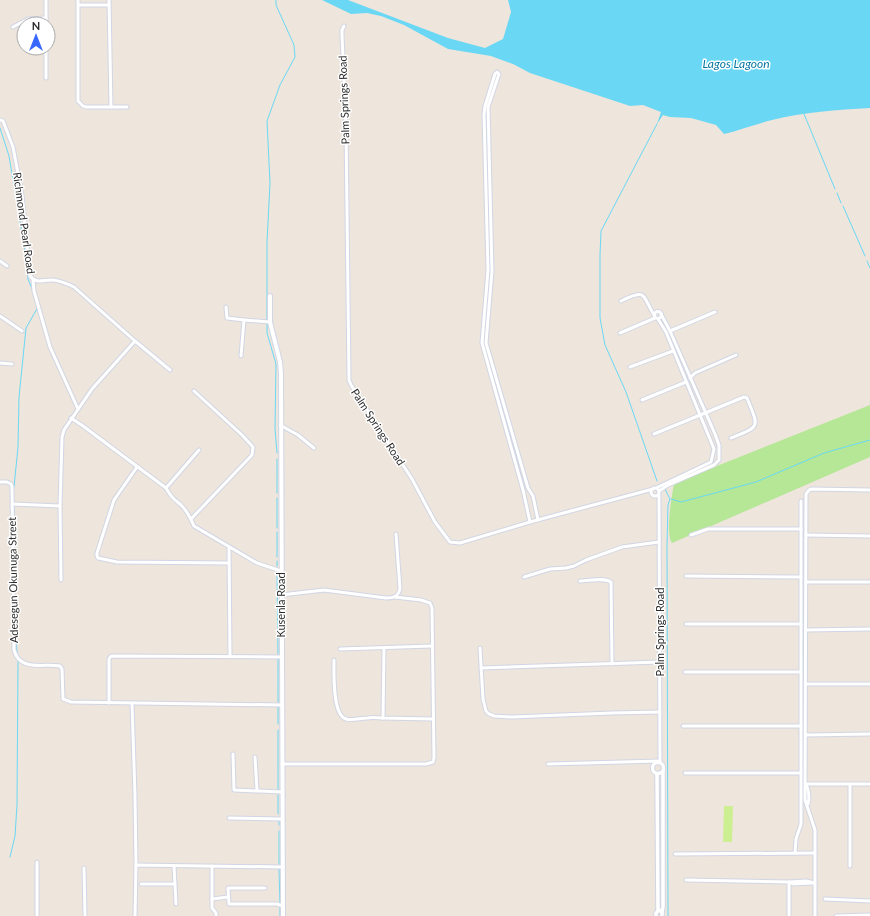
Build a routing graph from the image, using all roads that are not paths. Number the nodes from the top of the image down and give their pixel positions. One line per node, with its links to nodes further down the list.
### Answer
1 (46, 0): 6 (street)
2 (78, 0): 4 (street)
3 (109, 0): 5 (street)
4 (78, 5): 5 (street); 12 (street)
5 (110, 5): 12 (street)
6 (46, 16)
7 (16, 25): 9 (street)
8 (344, 26): 70 (street, Palm Springs Road)
9 (13, 27)
10 (46, 56): 11 (street)
11 (46, 78)
12 (111, 107): 13 (street)
13 (126, 107)
14 (0, 120): 17 (street, Richmond Pearl Road)
15 (0, 261): 16 (street)
16 (7, 266)
17 (33, 280): 32 (street, Richmond Pearl Road); 44 (street)
18 (270, 296): 28 (main road, Kusenla Road)
19 (621, 301): 21 (street)
20 (226, 307): 27 (street)
21 (651, 310): 22 (street); 26 (street)
22 (657, 312): 24 (street); 26 (street)
23 (715, 312): 30 (street)
24 (661, 314): 26 (street); 30 (street)
25 (0, 316): 29 (street)
26 (656, 317): 31 (street); 33 (street)
27 (244, 320): 28 (street); 35 (street)
28 (268, 321): 48 (main road, Kusenla Road)
29 (22, 331)
30 (670, 331): 40 (street)
31 (620, 333)
32 (135, 341): 39 (street, Richmond Pearl Road); 44 (street)
33 (673, 351): 38 (street); 41 (street)
34 (736, 355): 40 (street)
35 (241, 356)
36 (0, 363): 37 (street)
37 (12, 364)
38 (630, 367)
39 (170, 370)
40 (690, 378): 45 (street)
41 (686, 382): 43 (street); 46 (street)
42 (194, 391): 68 (street)
43 (642, 400)
44 (78, 409): 47 (street)
45 (705, 412): 46 (street); 50 (street); 59 (street)
46 (700, 415): 49 (street); 56 (street, Palm Springs Road)
47 (72, 418): 53 (street); 67 (street)
48 (280, 425): 51 (street); 79 (main road, Kusenla Road)
49 (654, 434)
50 (731, 438)
51 (314, 448)
52 (199, 450): 55 (street)
53 (137, 467): 55 (street); 78 (street)
54 (0, 482): 65 (street, Adesegun Okunuga Street)
55 (166, 488): 68 (street)
56 (655, 488): 57 (street, Palm Springs Road); 59 (street); 60 (street)
57 (645, 490): 60 (street); 69 (street, Palm Springs Road)
58 (870, 490): 74 (street)
59 (659, 492): 61 (street); 62 (street, Palm Springs Road)
60 (651, 494): 61 (street)
61 (654, 496): 62 (street)
62 (659, 501): 76 (street, Palm Springs Road)
63 (801, 501): 71 (street)
64 (534, 503): 66 (street); 66 (street); 69 (street)
65 (12, 504): 67 (street); 107 (street, Adesegun Okunuga Street)
66 (526, 505): 70 (street)
67 (60, 506): 83 (street)
68 (191, 519): 77 (street)
69 (538, 520): 70 (street, Palm Springs Road)
70 (530, 522)
71 (801, 529): 73 (street); 81 (street)
72 (396, 534): 88 (street)
73 (691, 535)
74 (806, 535): 75 (street); 85 (street)
75 (870, 536)
76 (659, 542): 82 (street); 100 (street, Palm Springs Road)
77 (229, 548): 78 (street); 79 (street)
78 (229, 563): 97 (street)
79 (281, 570): 87 (main road, Kusenla Road)
80 (686, 576): 81 (street)
81 (801, 576): 90 (street)
82 (524, 577)
83 (61, 580)
84 (580, 581): 101 (street)
85 (806, 582): 86 (street); 92 (street)
86 (870, 582)
87 (281, 596): 88 (street); 98 (main road, Kusenla Road)
88 (395, 597): 93 (street)
89 (686, 624): 90 (street)
90 (801, 624): 104 (street)
91 (870, 629): 92 (street)
92 (806, 630): 105 (street)
93 (432, 646): 94 (street); 112 (street)
94 (384, 648): 96 (street); 111 (street)
95 (480, 648): 102 (street)
96 (340, 649)
97 (230, 656): 98 (street); 107 (street)
98 (282, 656): 109 (main road, Kusenla Road)
99 (334, 660): 111 (street)
100 (660, 662): 101 (street); 110 (street, Palm Springs Road)
101 (612, 664): 102 (street)
102 (481, 668): 110 (street)
103 (685, 672): 104 (street)
104 (801, 672): 114 (street)
105 (806, 684): 106 (street); 116 (street)
106 (870, 684)
107 (109, 703): 108 (street)
108 (132, 703): 109 (street); 137 (street)
109 (282, 705): 120 (main road, Kusenla Road)
110 (660, 712): 119 (street, Palm Springs Road)
111 (383, 718): 112 (street)
112 (433, 719): 120 (street)
113 (683, 726): 114 (street)
114 (801, 726): 124 (street)
115 (870, 734): 116 (street)
116 (806, 735): 126 (street)
117 (233, 754): 129 (street)
118 (255, 757): 129 (street)
119 (660, 762): 121 (street); 122 (street); 125 (street)
120 (282, 764): 130 (main road, Kusenla Road)
121 (548, 764)
122 (663, 771): 125 (street); 155 (street)
123 (685, 773): 124 (street)
124 (801, 773): 133 (street)
125 (656, 774): 155 (street)
126 (806, 784): 127 (street); 134 (street)
127 (850, 784): 128 (street); 141 (street)
128 (870, 784)
129 (256, 791): 130 (street)
130 (282, 792): 132 (main road, Kusenla Road)
131 (229, 818): 132 (street)
132 (282, 819): 140 (main road, Kusenla Road)
133 (795, 853): 134 (street); 135 (street)
134 (815, 853): 145 (street)
135 (675, 854)
136 (37, 862): 159 (street)
137 (136, 865): 138 (street); 156 (street)
138 (174, 866): 139 (street); 147 (street)
139 (212, 866): 140 (street); 150 (street)
140 (283, 866): 154 (main road, Kusenla Road)
141 (850, 866)
142 (84, 868): 160 (street)
143 (686, 880): 144 (street)
144 (789, 882): 145 (street); 163 (street)
145 (815, 882): 164 (street)
146 (141, 884): 147 (street)
147 (176, 884): 153 (street)
148 (265, 888): 149 (street)
149 (228, 897): 150 (street); 154 (street)
150 (212, 899): 157 (street)
151 (825, 899): 152 (street)
152 (870, 901)
153 (176, 904)
154 (283, 906): 161 (main road, Kusenla Road)
155 (661, 913): 162 (street)
156 (135, 915)
157 (216, 915)
158 (870, 915): 165 (street)
159 (37, 916)
160 (85, 916)
161 (283, 916)
162 (656, 916)
163 (789, 916)
164 (815, 916)
165 (836, 916)

